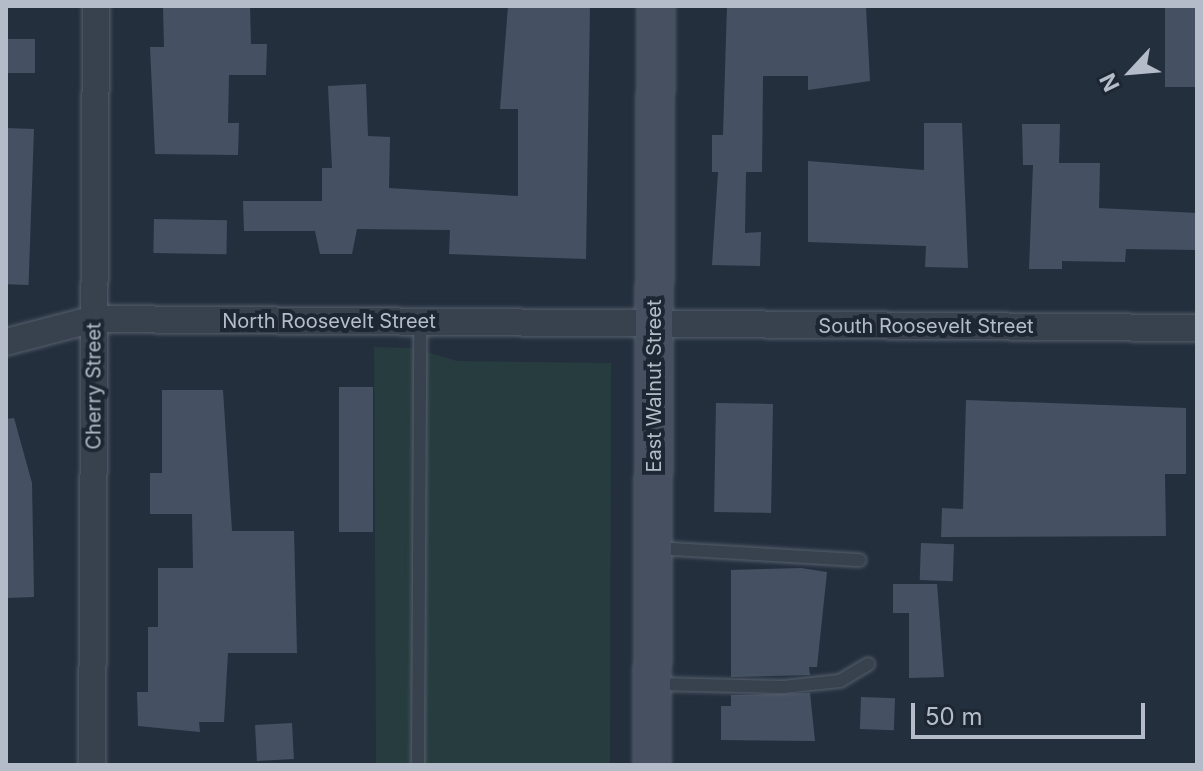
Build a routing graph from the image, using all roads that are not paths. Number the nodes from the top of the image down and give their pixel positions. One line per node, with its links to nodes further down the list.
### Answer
1 (96, 6): 3 (street, Cherry Street)
2 (656, 6): 5 (street, East Walnut Street)
3 (94, 319): 4 (street, North Roosevelt Street); 7 (street, North Roosevelt Street); 12 (street, Cherry Street)
4 (420, 322): 5 (street, North Roosevelt Street); 13 (lane)
5 (654, 323): 6 (street, South Roosevelt Street); 8 (street, East Walnut Street)
6 (1197, 328)
7 (6, 342)
8 (653, 548): 9 (lane); 11 (street, East Walnut Street)
9 (860, 560)
10 (868, 664): 11 (lane)
11 (652, 684): 14 (street, East Walnut Street)
12 (92, 765)
13 (418, 765)
14 (652, 765)

